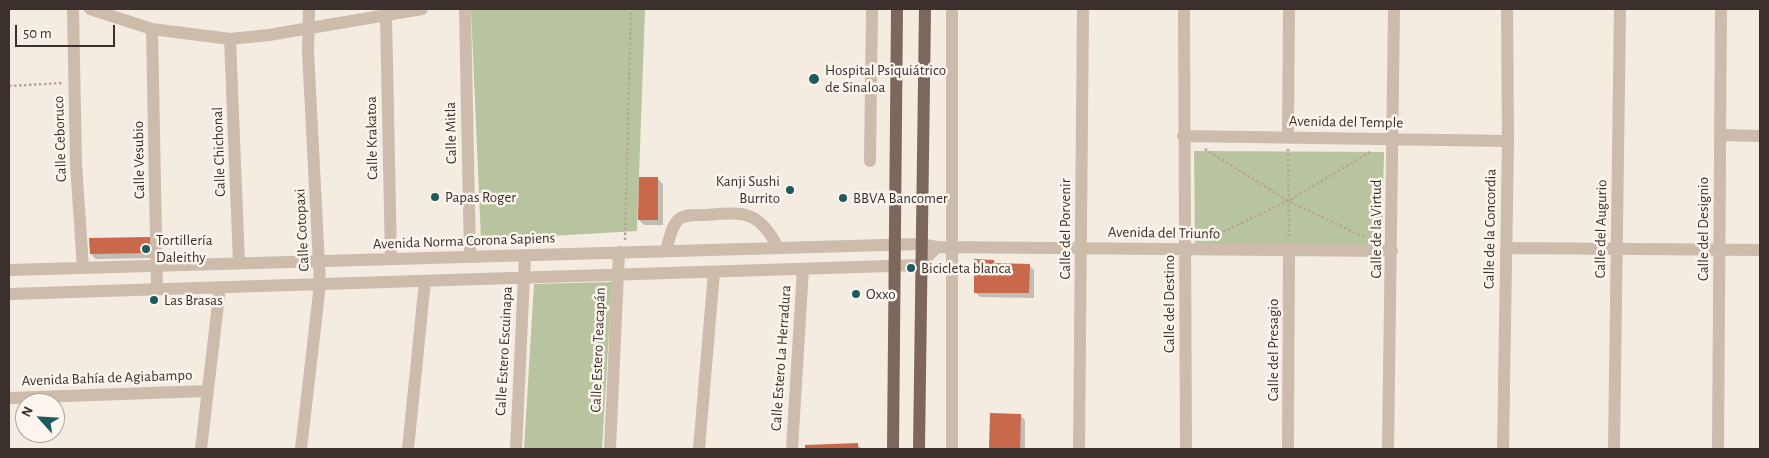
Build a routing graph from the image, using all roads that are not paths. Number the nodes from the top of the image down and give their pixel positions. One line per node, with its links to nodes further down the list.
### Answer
1 (73, 9): 51 (street, Calle Ceboruco)
2 (90, 9): 18 (street)
3 (309, 9): 19 (street, Calle Cotopaxi)
4 (422, 9): 17 (street)
5 (465, 9): 44 (street, Calle Mitla)
6 (872, 9): 27 (street)
7 (896, 9): 28 (main road)
8 (925, 9): 29 (main road)
9 (952, 9): 31 (street)
10 (1083, 9): 33 (street, Calle del Porvenir)
11 (1184, 9): 22 (street, Calle del Destino)
12 (1290, 9): 24 (street)
13 (1394, 9): 25 (street, Calle de la Virtud)
14 (1507, 9): 26 (street, Calle de la Concordia)
15 (1620, 9): 36 (street, Calle del Augurio)
16 (1721, 9): 21 (street, Calle del Designio)
17 (386, 16): 19 (street); 45 (street, Calle Krakatoa)
18 (152, 29): 20 (street); 49 (street, Calle Vesubio)
19 (308, 29): 20 (street); 46 (street, Calle Cotopaxi)
20 (230, 39): 47 (street, Calle Chichonal)
21 (1720, 135): 23 (street); 38 (street, Calle del Designio)
22 (1183, 136): 24 (street, Avenida del Temple); 35 (street, Calle del Destino)
23 (1760, 136)
24 (1288, 137): 25 (street, Avenida del Temple)
25 (1392, 139): 26 (street, Avenida del Temple); 41 (street, Calle de la Virtud)
26 (1508, 141): 34 (street, Calle de la Concordia)
27 (870, 162)
28 (894, 244): 29 (street, Avenida Norma Corona Sapiens); 32 (street, Avenida Norma Corona Sapiens); 50 (main road)
29 (920, 244): 30 (street, Avenida Norma Corona Sapiens); 48 (main road)
30 (936, 247): 31 (street, Avenida del Triunfo); 48 (street)
31 (951, 247): 33 (street, Avenida del Triunfo); 73 (street)
32 (778, 248): 40 (street, Avenida Norma Corona Sapiens); 40 (street)
33 (1081, 248): 35 (street, Avenida del Triunfo); 74 (street, Calle del Porvenir)
34 (1506, 248): 36 (street); 78 (street, Calle de la Concordia)
35 (1185, 249): 37 (street, Avenida del Triunfo); 75 (street, Calle del Destino)
36 (1617, 249): 38 (street); 79 (street, Calle del Augurio)
37 (1289, 250): 41 (street, Avenida del Triunfo); 76 (street, Calle del Presagio)
38 (1720, 250): 39 (street); 80 (street, Calle del Designio)
39 (1760, 250)
40 (666, 251): 42 (street, Avenida Norma Corona Sapiens)
41 (1392, 251): 77 (street, Calle de la Virtud)
42 (622, 252): 43 (street, Avenida Norma Corona Sapiens); 55 (street, Calle Estero Teacapán)
43 (525, 255): 44 (street, Avenida Norma Corona Sapiens); 56 (street, Calle Estero Escuinapa)
44 (470, 257): 45 (street, Avenida Norma Corona Sapiens)
45 (390, 259): 46 (street, Avenida Norma Corona Sapiens)
46 (320, 261): 47 (street, Avenida Norma Corona Sapiens); 58 (street, Calle Cotopaxi)
47 (239, 264): 49 (street, Avenida Norma Corona Sapiens)
48 (920, 265): 50 (street); 72 (main road)
49 (157, 266): 51 (street, Avenida Norma Corona Sapiens); 60 (street, Calle Vesubio)
50 (893, 266): 52 (street); 71 (main road)
51 (82, 268): 53 (street, Avenida Norma Corona Sapiens)
52 (803, 269): 54 (street); 70 (street, Calle Estero La Herradura)
53 (9, 270)
54 (714, 272): 55 (street); 69 (street)
55 (618, 275): 56 (street); 68 (street, Calle Estero Teacapán)
56 (524, 278): 57 (street); 67 (street, Calle Estero Escuinapa)
57 (425, 281): 58 (street); 66 (street)
58 (320, 284): 59 (street); 65 (street, Calle Cotopaxi)
59 (220, 287): 60 (street); 62 (street)
60 (157, 289): 61 (street)
61 (9, 294)
62 (207, 391): 63 (street, Avenida Bahía de Agiabampo); 64 (street)
63 (9, 398)
64 (201, 449)
65 (301, 449)
66 (408, 449)
67 (516, 449)
68 (610, 449)
69 (699, 449)
70 (792, 449)
71 (893, 449)
72 (919, 449)
73 (952, 449)
74 (1079, 449)
75 (1186, 449)
76 (1288, 449)
77 (1388, 449)
78 (1503, 449)
79 (1614, 449)
80 (1718, 449)

